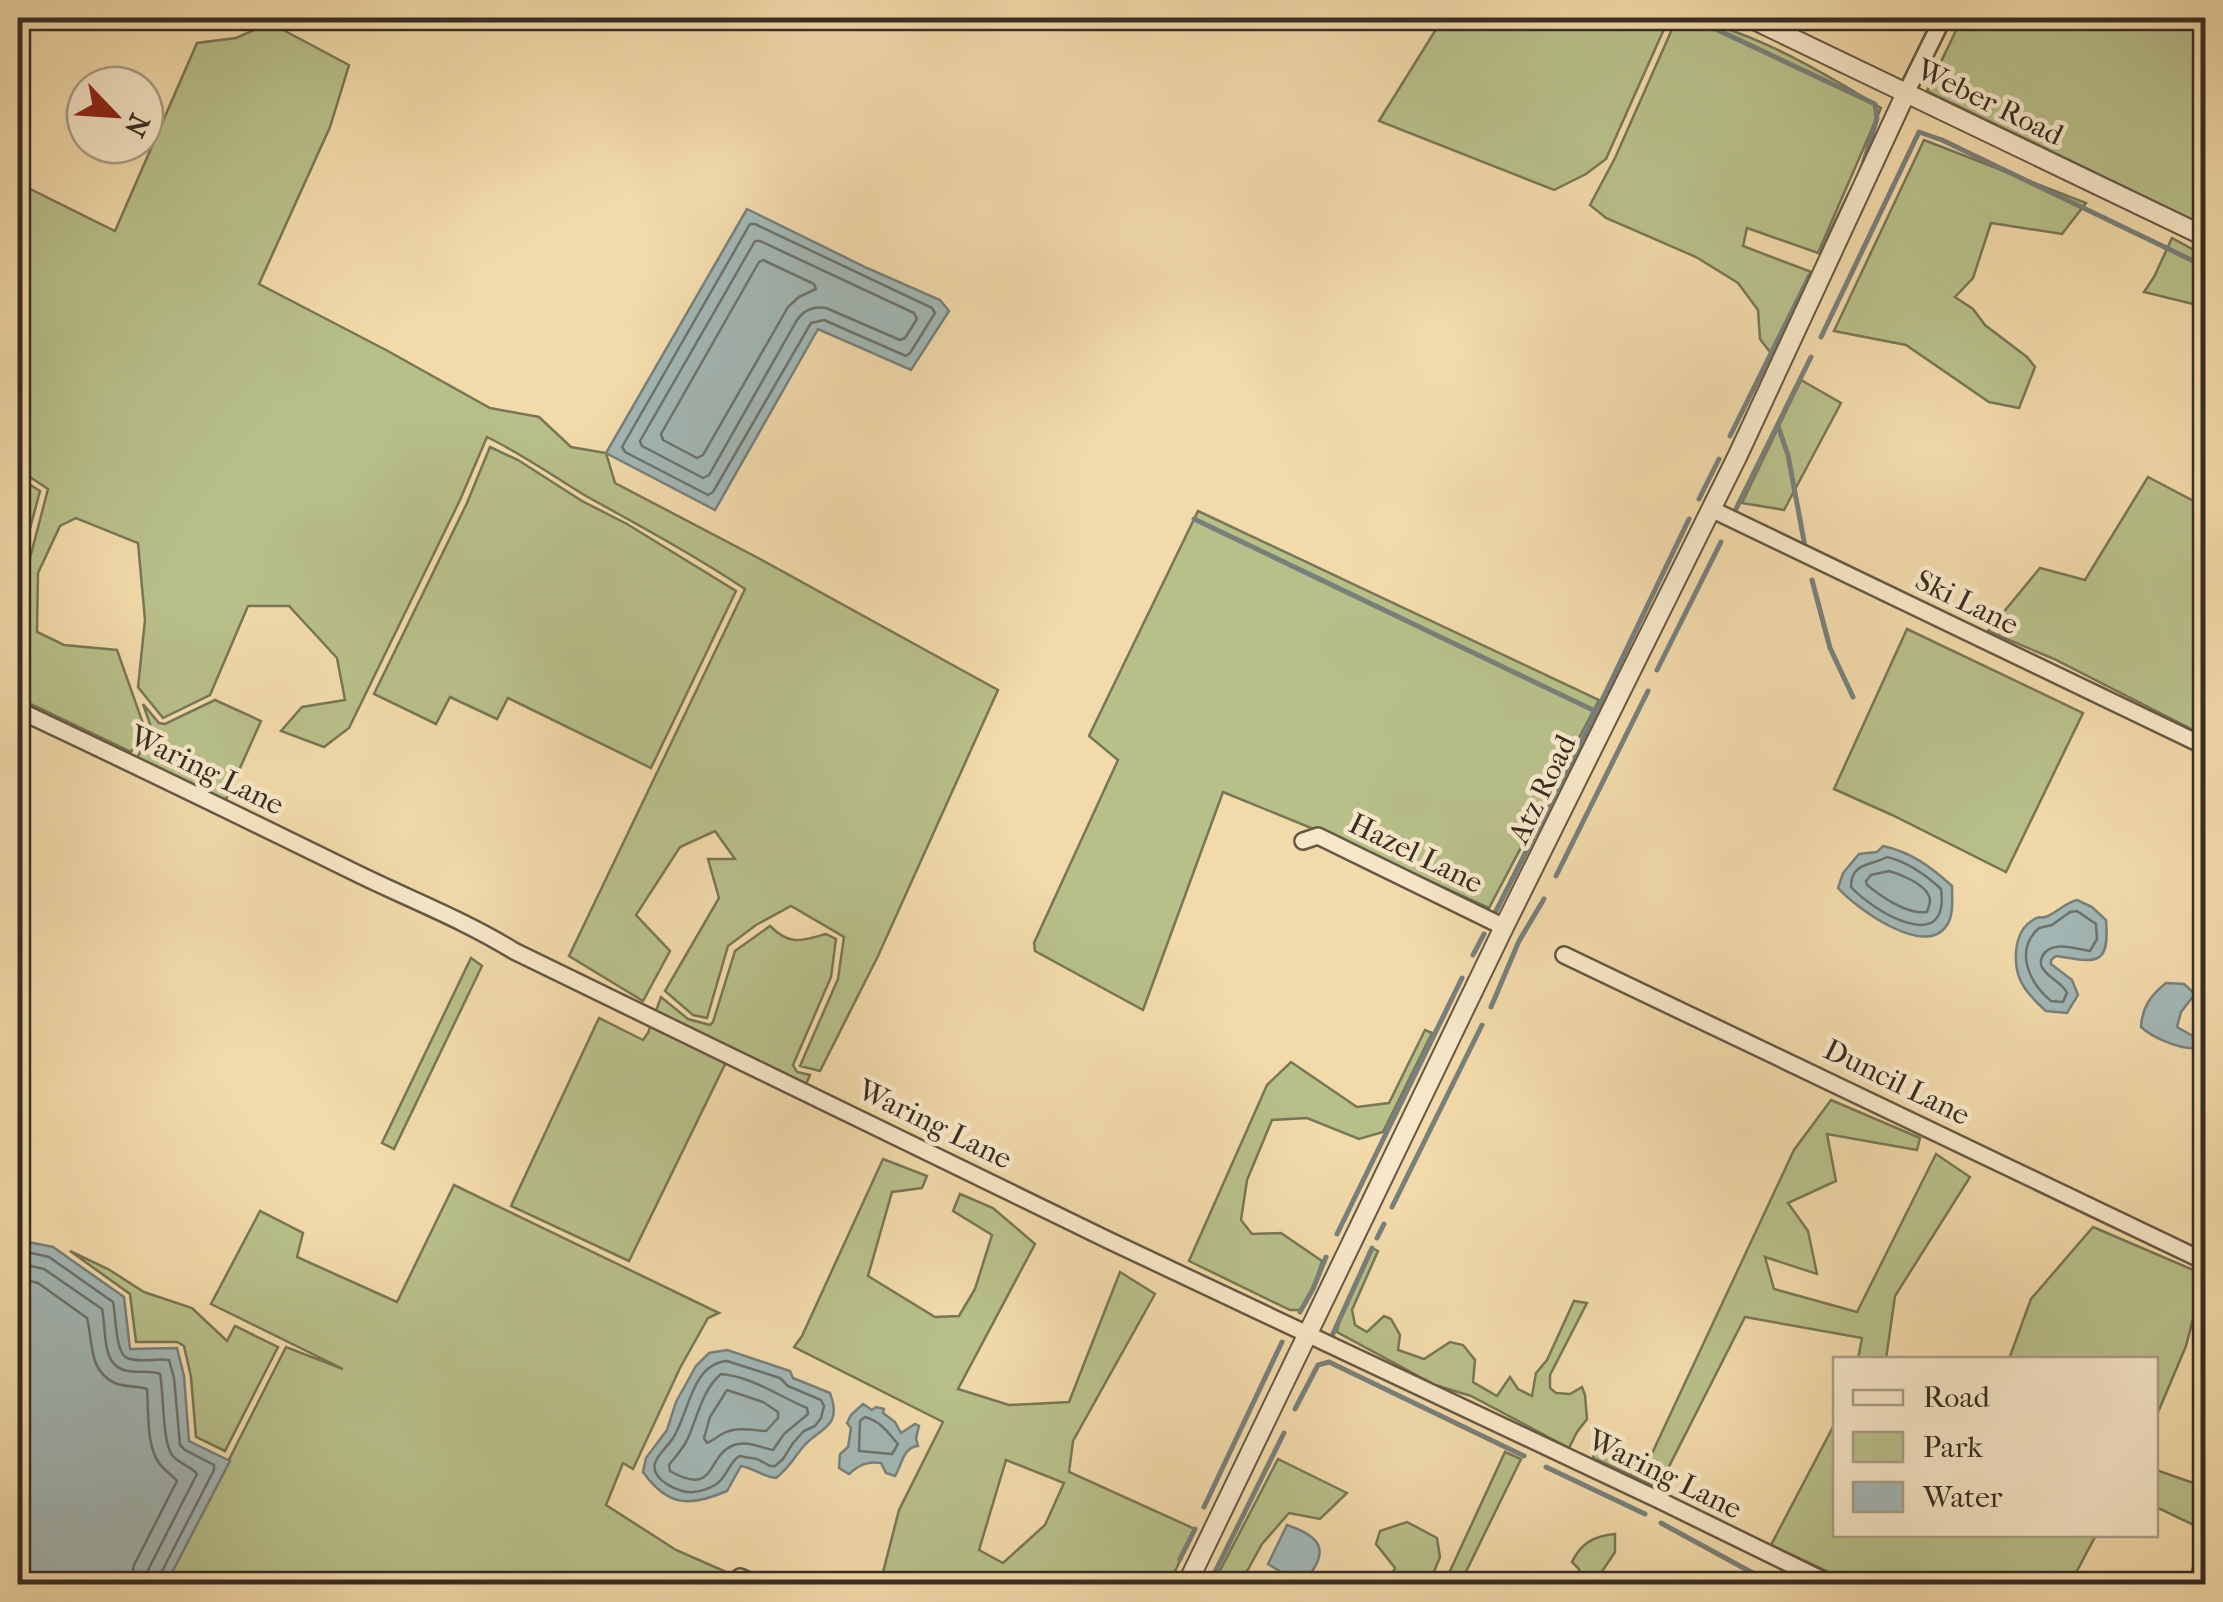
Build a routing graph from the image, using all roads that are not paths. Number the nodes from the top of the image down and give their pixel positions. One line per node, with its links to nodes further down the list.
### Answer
1 (1750, 18): 3 (street, Weber Road)
2 (1943, 18): 3 (street, Atz Road)
3 (1906, 92): 4 (street, Weber Road); 5 (street, Atz Road)
4 (2206, 237)
5 (1711, 509): 7 (street, Ski Lane); 9 (street, Atz Road)
6 (18, 710): 12 (street, Waring Lane)
7 (2200, 744)
8 (1303, 841): 9 (street, Hazel Lane)
9 (1504, 927): 12 (street, Atz Road)
10 (1564, 954): 11 (street, Duncil Lane)
11 (2206, 1262)
12 (1307, 1334): 13 (street, Atz Road); 14 (street, Waring Lane)
13 (1187, 1584)
14 (1831, 1584)

